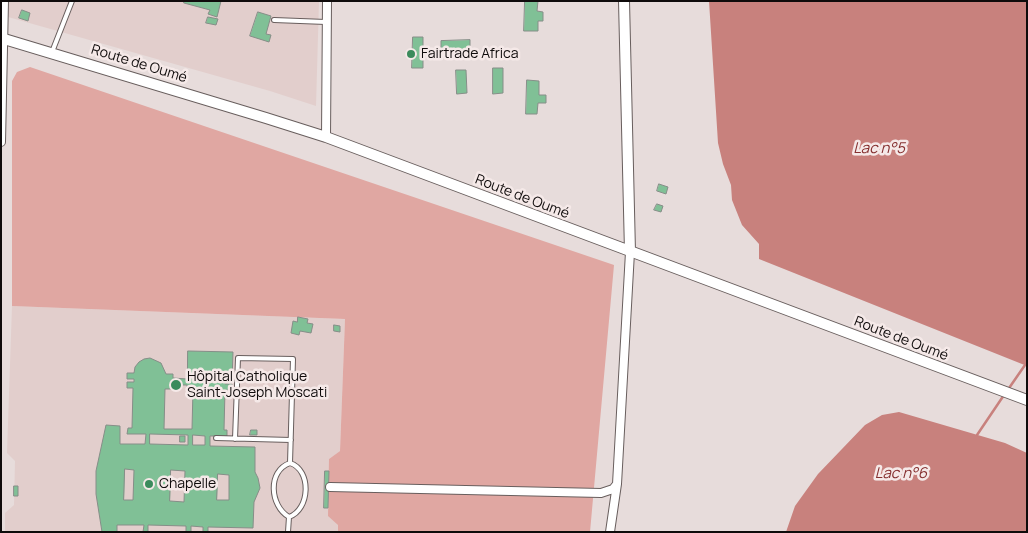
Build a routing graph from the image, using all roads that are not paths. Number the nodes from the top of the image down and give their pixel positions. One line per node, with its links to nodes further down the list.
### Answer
1 (4, 1): 7 (street)
2 (72, 1): 8 (lane)
3 (327, 1): 6 (street)
4 (624, 1): 11 (main road)
5 (274, 20): 6 (lane)
6 (326, 22): 9 (street)
7 (2, 38): 8 (main road, Route de Oumé); 10 (street)
8 (52, 52): 9 (main road, Route de Oumé)
9 (326, 137): 11 (main road, Route de Oumé)
10 (1, 142)
11 (630, 252): 12 (main road, Route de Oumé); 17 (street)
12 (1027, 400)
13 (216, 438): 14 (lane)
14 (235, 439): 15 (lane); 15 (lane)
15 (291, 440): 16 (lane)
16 (290, 463): 19 (lane); 19 (lane)
17 (617, 484): 18 (street); 21 (street)
18 (330, 487)
19 (289, 517): 20 (lane)
20 (288, 532)
21 (610, 532)

